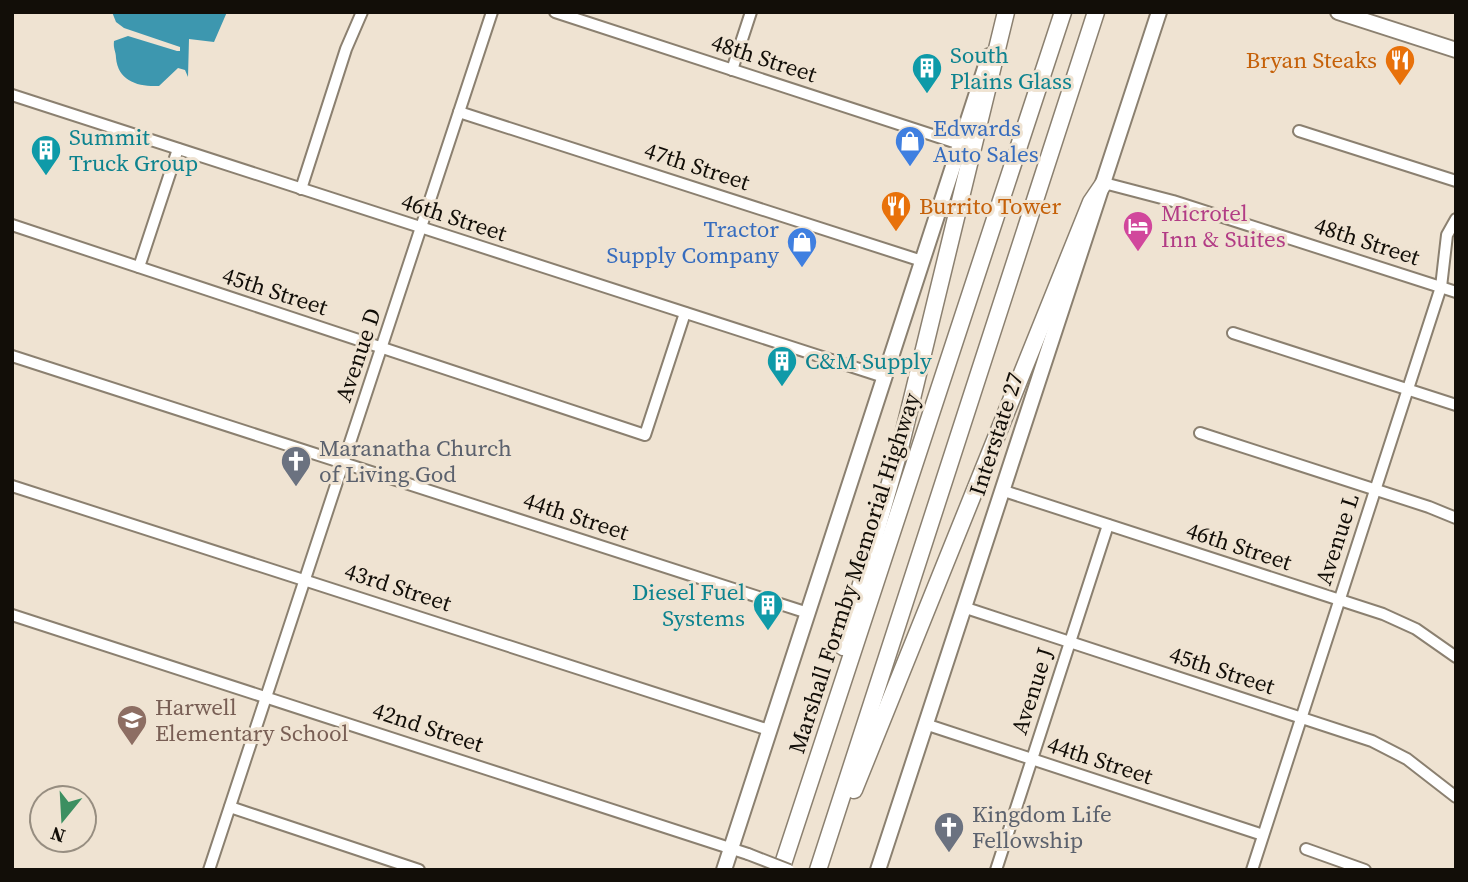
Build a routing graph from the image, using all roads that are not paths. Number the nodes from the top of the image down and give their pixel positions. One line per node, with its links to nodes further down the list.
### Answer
1 (362, 12): 23 (street)
2 (492, 12): 17 (street, Avenue D)
3 (555, 12): 14 (street, 48th Street)
4 (751, 12): 14 (street)
5 (1004, 12): 19 (main road); 59 (highway)
6 (1063, 12): 59 (highway, Marshall Formby Memorial Highway)
7 (1096, 12): 15 (highway)
8 (1102, 12): 15 (highway)
9 (1159, 12): 13 (main road, Interstate 27)
10 (1169, 12): 13 (main road)
11 (1338, 12): 12 (main road)
12 (1456, 50)
13 (1143, 63): 22 (main road, Interstate 27)
14 (732, 70): 19 (street, 48th Street)
15 (1076, 73): 61 (highway)
16 (12, 95): 20 (street, 46th Street)
17 (459, 112): 26 (street, Avenue D); 27 (street, 47th Street)
18 (1299, 131): 21 (street)
19 (960, 144): 27 (main road)
20 (178, 149): 23 (street, 46th Street); 28 (street)
21 (1456, 181)
22 (1104, 183): 29 (street, 48th Street); 42 (main road, Interstate 27); 61 (highway)
23 (301, 189): 26 (street, 46th Street)
24 (1456, 219): 29 (street, Avenue L)
25 (12, 225): 28 (street, 45th Street)
26 (422, 229): 31 (street, 46th Street); 33 (street, Avenue D)
27 (922, 261): 35 (main road)
28 (139, 267): 33 (street, 45th Street)
29 (1441, 287): 30 (street, 48th Street); 36 (street, Avenue L)
30 (1456, 292)
31 (685, 313): 33 (street, 45th Street); 35 (street, 46th Street)
32 (1233, 333): 36 (street)
33 (383, 348): 39 (street, Avenue D)
34 (12, 356): 39 (street, 44th Street)
35 (884, 377): 48 (main road)
36 (1408, 389): 37 (street); 41 (street, Avenue L)
37 (1456, 405)
38 (1200, 433): 41 (street)
39 (344, 463): 45 (street, Avenue D); 48 (street, 44th Street)
40 (12, 486): 45 (street, 43rd Street)
41 (1375, 489): 43 (street); 46 (street, Avenue L)
42 (1001, 490): 44 (street, 46th Street); 47 (main road, Interstate 27)
43 (1456, 519)
44 (1108, 525): 46 (street, 46th Street); 50 (street, Avenue J)
45 (305, 579): 52 (street, Avenue D); 55 (street, 43rd Street)
46 (1339, 600): 51 (street, 46th Street); 53 (street, Avenue L)
47 (963, 607): 50 (street, 45th Street); 54 (main road, Interstate 27)
48 (808, 613): 55 (main road)
49 (12, 615): 52 (street, 42nd Street)
50 (1070, 642): 53 (street, 45th Street); 56 (street, Avenue J)
51 (1456, 657)
52 (266, 697): 58 (street, Avenue D); 62 (street, 42nd Street)
53 (1301, 718): 57 (street, 45th Street); 60 (street, Avenue L)
54 (925, 724): 56 (street, 44th Street); 70 (main road, Interstate 27)
55 (769, 730): 62 (main road)
56 (1031, 760): 60 (street, 44th Street); 71 (street, Avenue J)
57 (1456, 797)
58 (230, 807): 64 (street, Avenue D); 65 (street)
59 (793, 832): 67 (highway, Marshall Formby Memorial Highway)
60 (1263, 835): 72 (street, Avenue L)
61 (826, 845): 69 (highway)
62 (731, 848): 66 (main road); 68 (street, 42nd Street, bridge)
63 (1306, 849): 73 (street)
64 (209, 870)
65 (419, 870)
66 (724, 870)
67 (781, 870)
68 (789, 870)
69 (818, 870)
70 (878, 870)
71 (996, 870)
72 (1252, 870)
73 (1365, 870)

